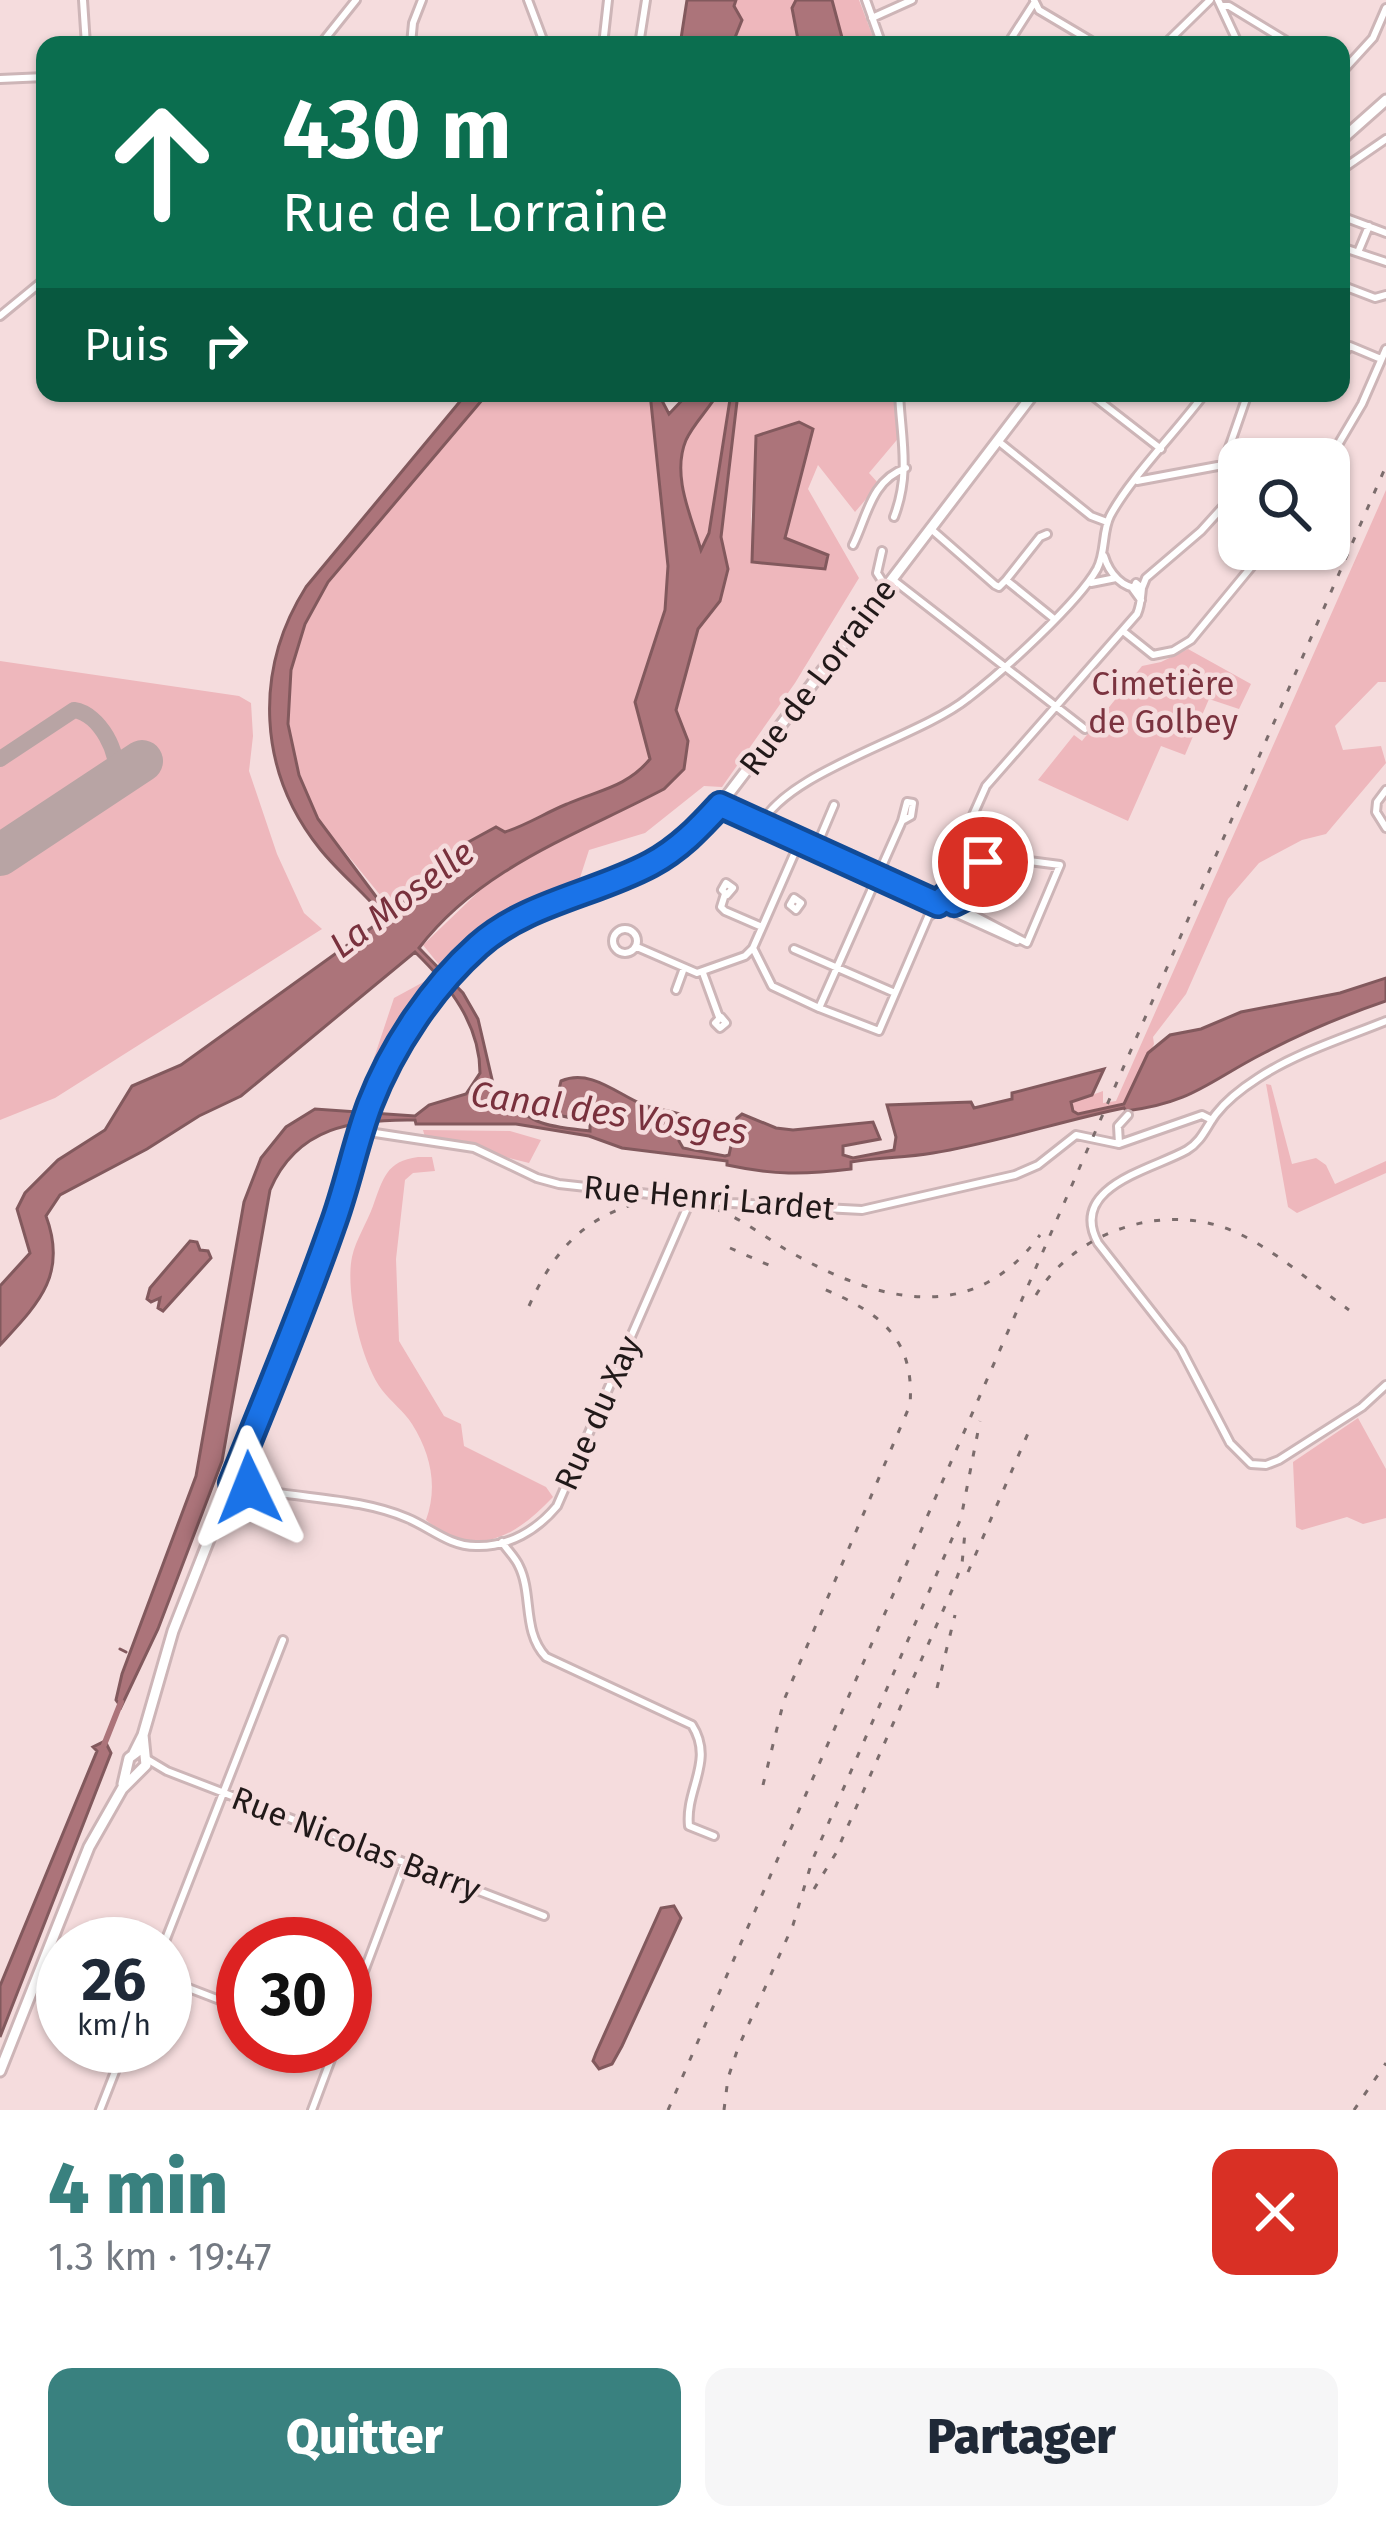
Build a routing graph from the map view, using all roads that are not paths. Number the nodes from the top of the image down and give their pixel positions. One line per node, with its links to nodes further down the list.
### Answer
1 (83, 0): 13 (street)
2 (356, 0): 14 (street)
3 (422, 0): 15 (street)
4 (528, 0): 16 (street)
5 (608, 0): 17 (street)
6 (646, 0): 18 (street)
7 (866, 0): 12 (street)
8 (912, 0): 12 (street)
9 (1035, 1): 20 (street); 21 (street)
10 (1216, 2): 22 (street); 23 (street); 24 (street)
11 (1383, 12): 25 (street)
12 (872, 18): 19 (street)
13 (85, 36)
14 (327, 36)
15 (412, 36)
16 (541, 36)
17 (604, 36)
18 (640, 36)
19 (879, 36)
20 (1013, 36)
21 (1083, 36)
22 (1175, 36)
23 (1234, 36)
24 (1278, 36)
25 (1350, 62)
26 (36, 77): 27 (street)
27 (0, 79)
28 (1386, 100): 29 (main road)
29 (1350, 132)
30 (1386, 139): 31 (street)
31 (1350, 164)
32 (1350, 219): 33 (street)
33 (1369, 226): 34 (street); 36 (street)
34 (1386, 233)
35 (1350, 249): 36 (street)
36 (1359, 251): 37 (street)
37 (1386, 262)
38 (36, 286): 41 (street)
39 (1350, 288): 40 (street)
40 (1386, 295)
41 (0, 316)
42 (1350, 346): 44 (street)
43 (1386, 349): 44 (street)
44 (1381, 359): 50 (street)
45 (900, 402): 53 (street)
46 (1027, 402): 51 (main road, Rue de Lorraine)
47 (1101, 402): 52 (street)
48 (1198, 402): 52 (street)
49 (1246, 402): 54 (street)
50 (1342, 438)
51 (998, 441): 57 (street); 58 (main road, Rue de Lorraine)
52 (1161, 449): 54 (street)
53 (906, 469): 56 (street); 60 (street)
54 (1137, 481): 57 (street)
55 (1218, 512): 69 (street)
56 (894, 517)
57 (1107, 522): 62 (street)
58 (931, 529): 66 (street); 67 (main road, Rue de Lorraine)
59 (1047, 534): 66 (street)
60 (853, 545)
61 (882, 551): 67 (street)
62 (1104, 555): 63 (street); 65 (street)
63 (1097, 569): 65 (street); 68 (street)
64 (1248, 570): 71 (street)
65 (1106, 574): 68 (street); 69 (street)
66 (1006, 580): 70 (street)
67 (889, 583): 72 (street); 76 (main road, Rue de Lorraine)
68 (1088, 584): 70 (street)
69 (1135, 586): 71 (street)
70 (1053, 618): 72 (street)
71 (1123, 632): 73 (street)
72 (1004, 666): 73 (street); 79 (street)
73 (1057, 706): 74 (street); 86 (street)
74 (1085, 729)
75 (1386, 790): 80 (street)
76 (720, 805): 79 (street); 103 (main road, Rue de Lorraine)
77 (834, 805): 82 (street)
78 (902, 821): 83 (street)
79 (760, 826): 81 (street)
80 (1386, 828)
81 (799, 843): 82 (street); 85 (street)
82 (815, 850): 83 (street)
83 (876, 877): 86 (street); 94 (street)
84 (725, 894): 89 (street)
85 (773, 901): 87 (street); 89 (street)
86 (940, 903): 88 (street); 88 (street); 97 (street)
87 (790, 905)
88 (953, 906): 88 (street)
89 (762, 928): 91 (street)
90 (637, 947): 90 (street); 93 (street)
91 (753, 948): 95 (street); 98 (street)
92 (794, 949): 94 (street)
93 (684, 968): 95 (street); 96 (street)
94 (837, 968): 97 (street); 98 (street)
95 (703, 973): 99 (street)
96 (676, 990)
97 (895, 993): 98 (street)
98 (819, 1008)
99 (719, 1018)
100 (1386, 1021): 102 (street)
101 (1128, 1115): 104 (street)
102 (1212, 1120): 104 (street, Rue Henri Lardet); 106 (street)
103 (362, 1129): 105 (street, Rue Henri Lardet); 107 (main road)
104 (1119, 1144): 105 (street, Rue Henri Lardet)
105 (691, 1199): 108 (street, Rue du Xay)
106 (1386, 1384)
107 (232, 1483): 108 (street); 110 (main road)
108 (502, 1542): 113 (street)
109 (283, 1640): 112 (street)
110 (142, 1762): 111 (main road); 111 (main road); 112 (street, Rue Nicolas Barry)
111 (122, 1789): 118 (main road)
112 (223, 1792): 114 (street, Rue Nicolas Barry); 116 (street)
113 (713, 1836)
114 (405, 1863): 115 (street, Rue Nicolas Barry); 117 (street)
115 (544, 1916)
116 (174, 1917)
117 (372, 1950)
118 (0, 2071)
119 (114, 2073): 121 (street)
120 (326, 2073): 122 (street)
121 (100, 2110)
122 (312, 2110)

